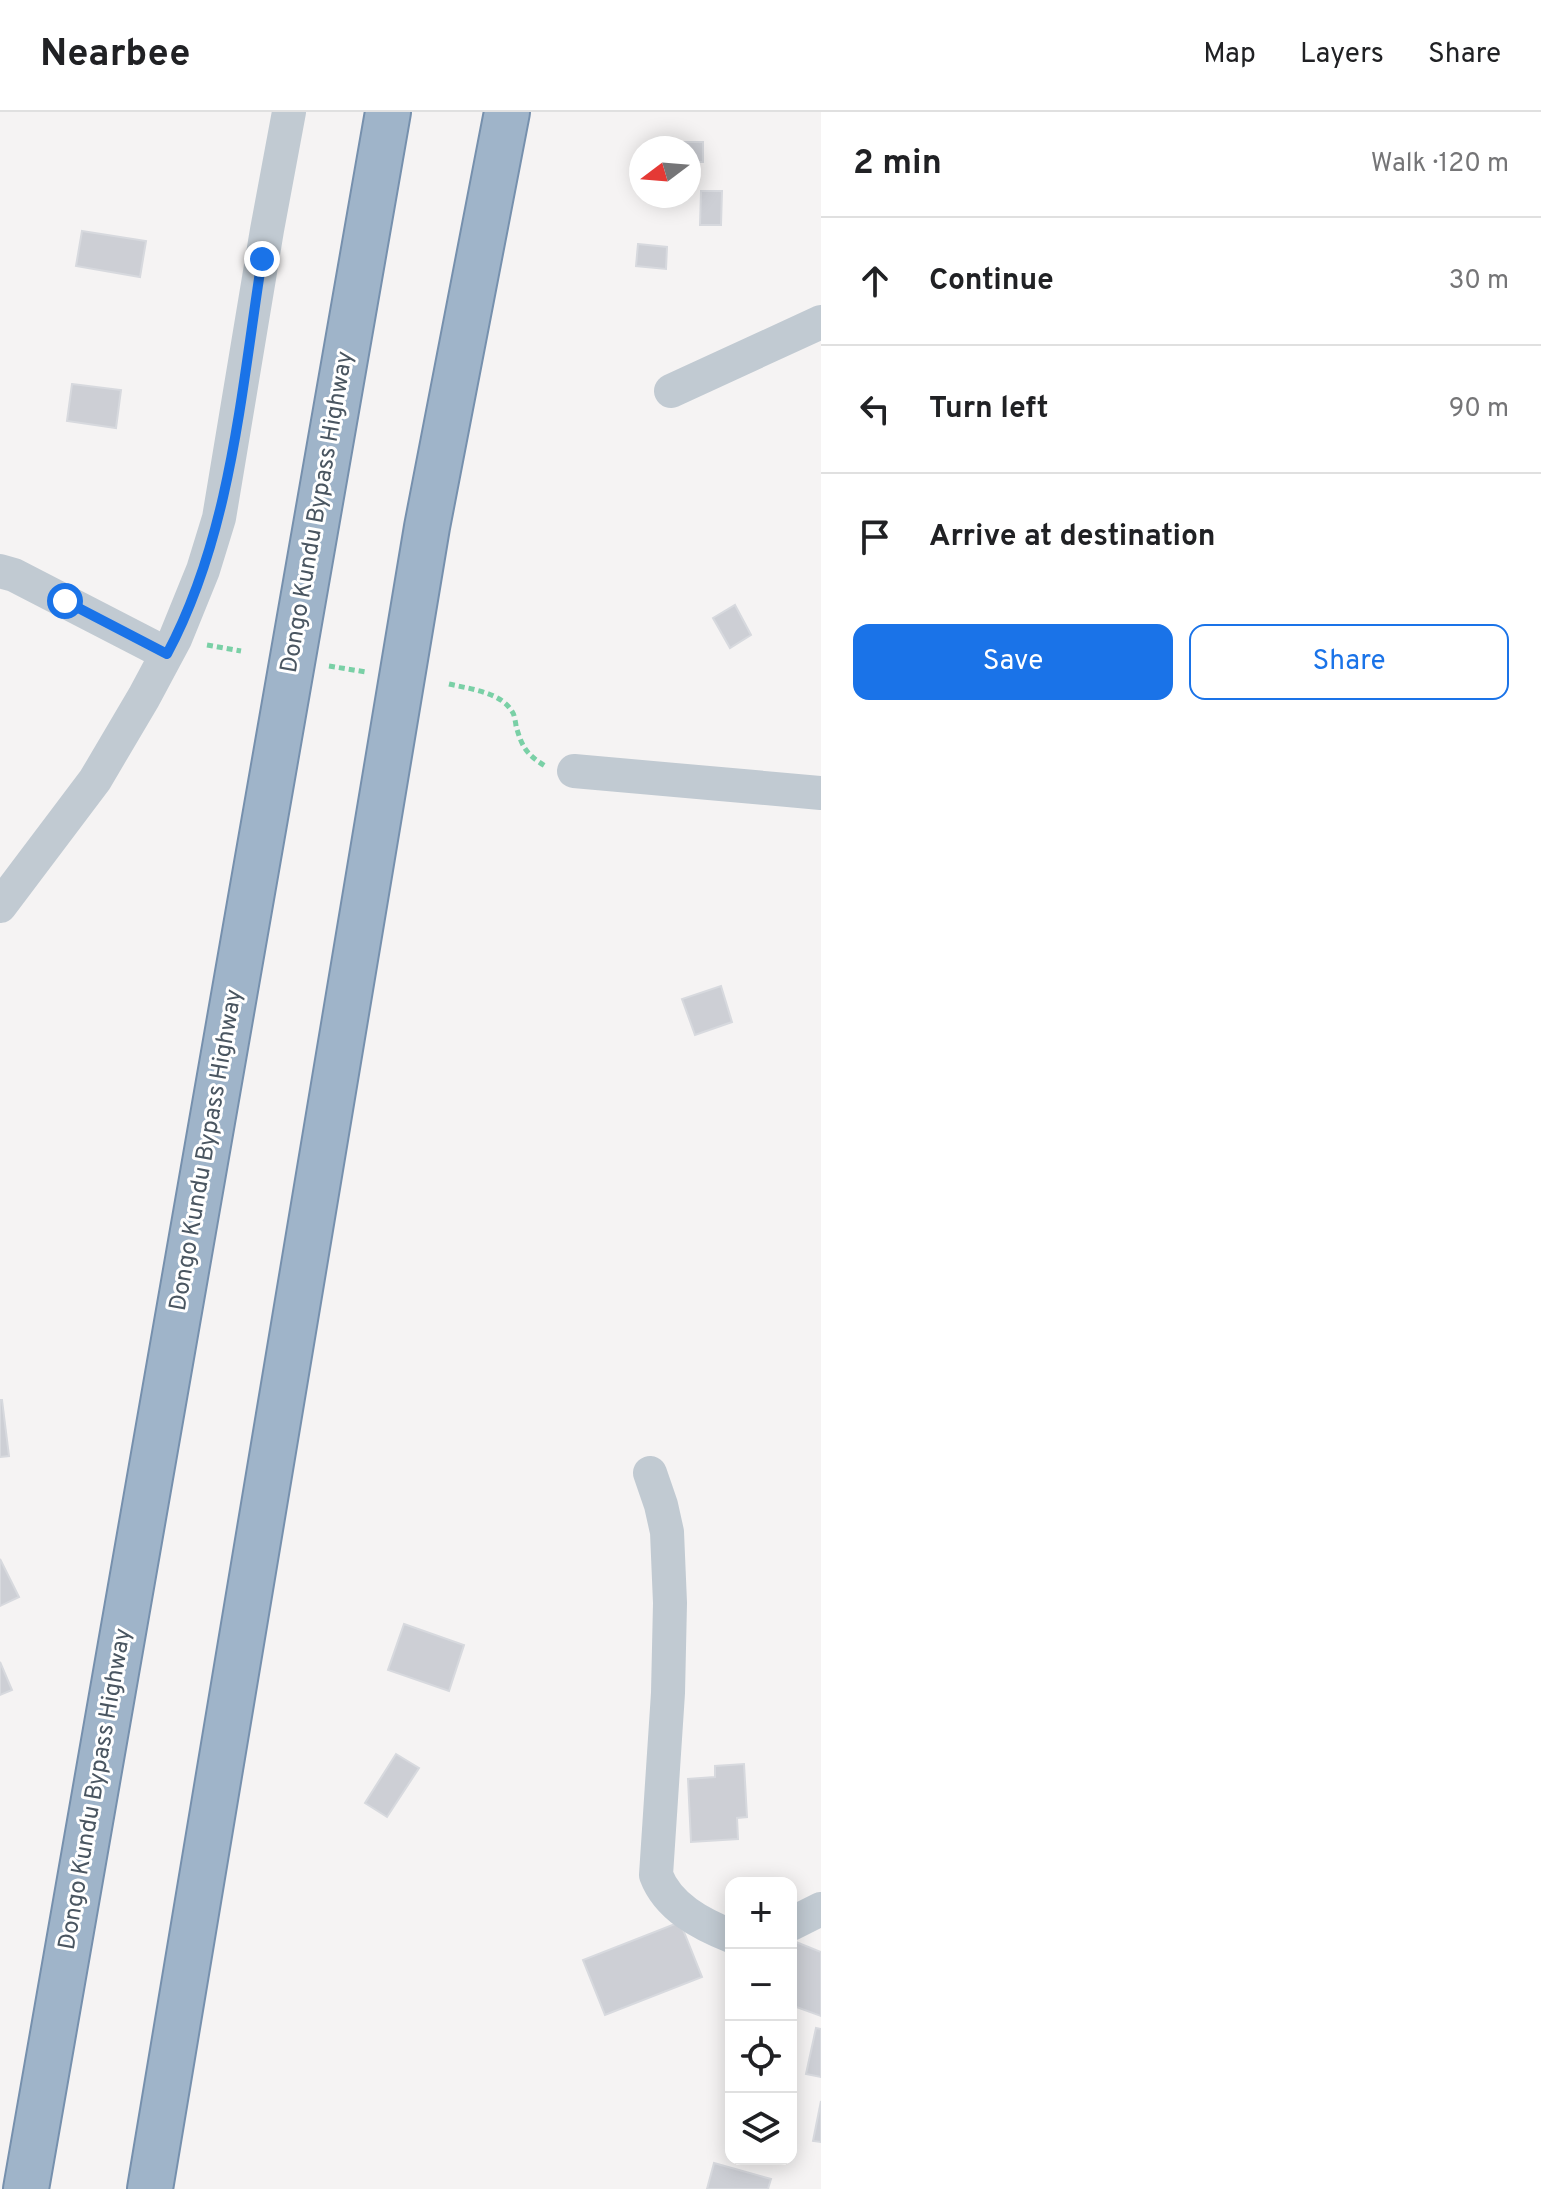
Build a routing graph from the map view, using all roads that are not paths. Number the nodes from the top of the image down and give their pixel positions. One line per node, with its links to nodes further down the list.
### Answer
1 (289, 112): 7 (street)
2 (388, 112): 15 (highway, Dongo Kundu Bypass Highway)
3 (507, 112): 16 (highway)
4 (821, 322): 5 (street)
5 (671, 391)
6 (0, 571): 7 (street)
7 (167, 654): 10 (street)
8 (574, 771): 9 (street)
9 (821, 793)
10 (0, 906)
11 (650, 1473): 14 (street)
12 (821, 1909): 13 (street)
13 (797, 1921)
14 (725, 1933)
15 (26, 2189)
16 (150, 2189)

